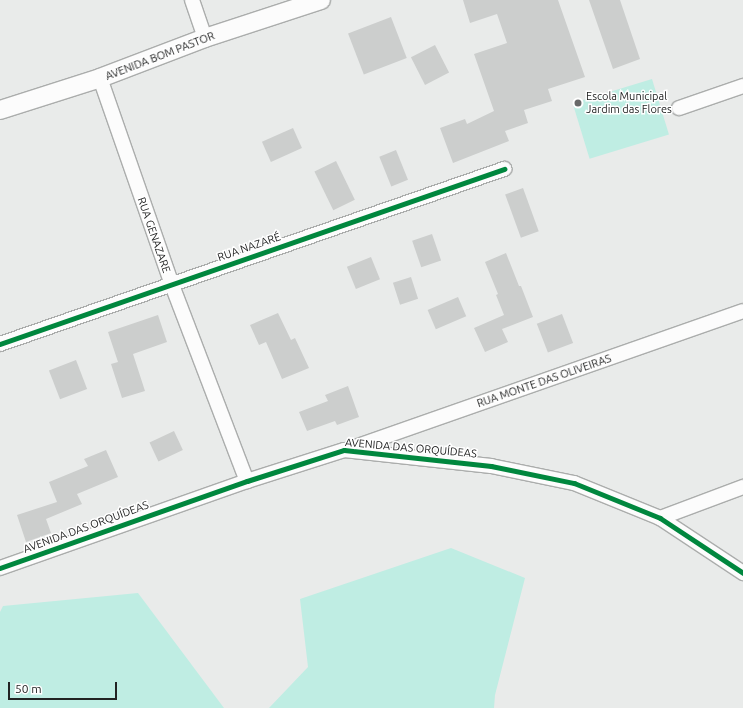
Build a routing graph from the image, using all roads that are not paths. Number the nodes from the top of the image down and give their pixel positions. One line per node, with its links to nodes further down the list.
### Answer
1 (192, 0): 3 (street)
2 (321, 0): 3 (street, AVENIDA BOM PASTOR)
3 (205, 38): 4 (street, AVENIDA BOM PASTOR)
4 (100, 78): 7 (street, AVENIDA BOM PASTOR); 9 (street, RUA GENAZARE)
5 (743, 86): 6 (street)
6 (679, 108)
7 (0, 110)
8 (504, 169): 9 (street, RUA NAZARÉ)
9 (172, 285): 11 (street, RUA NAZARÉ); 13 (street, RUA GENAZARE)
10 (743, 311): 12 (street, RUA MONTE DAS OLIVEIRAS)
11 (0, 344)
12 (344, 450): 13 (street, AVENIDA DAS ORQUÍDEAS); 15 (street, AVENIDA DAS ORQUÍDEAS)
13 (247, 481): 16 (street, AVENIDA DAS ORQUÍDEAS)
14 (743, 487): 15 (street)
15 (660, 518): 17 (street, AVENIDA DAS ORQUÍDEAS)
16 (0, 568)
17 (743, 573)

